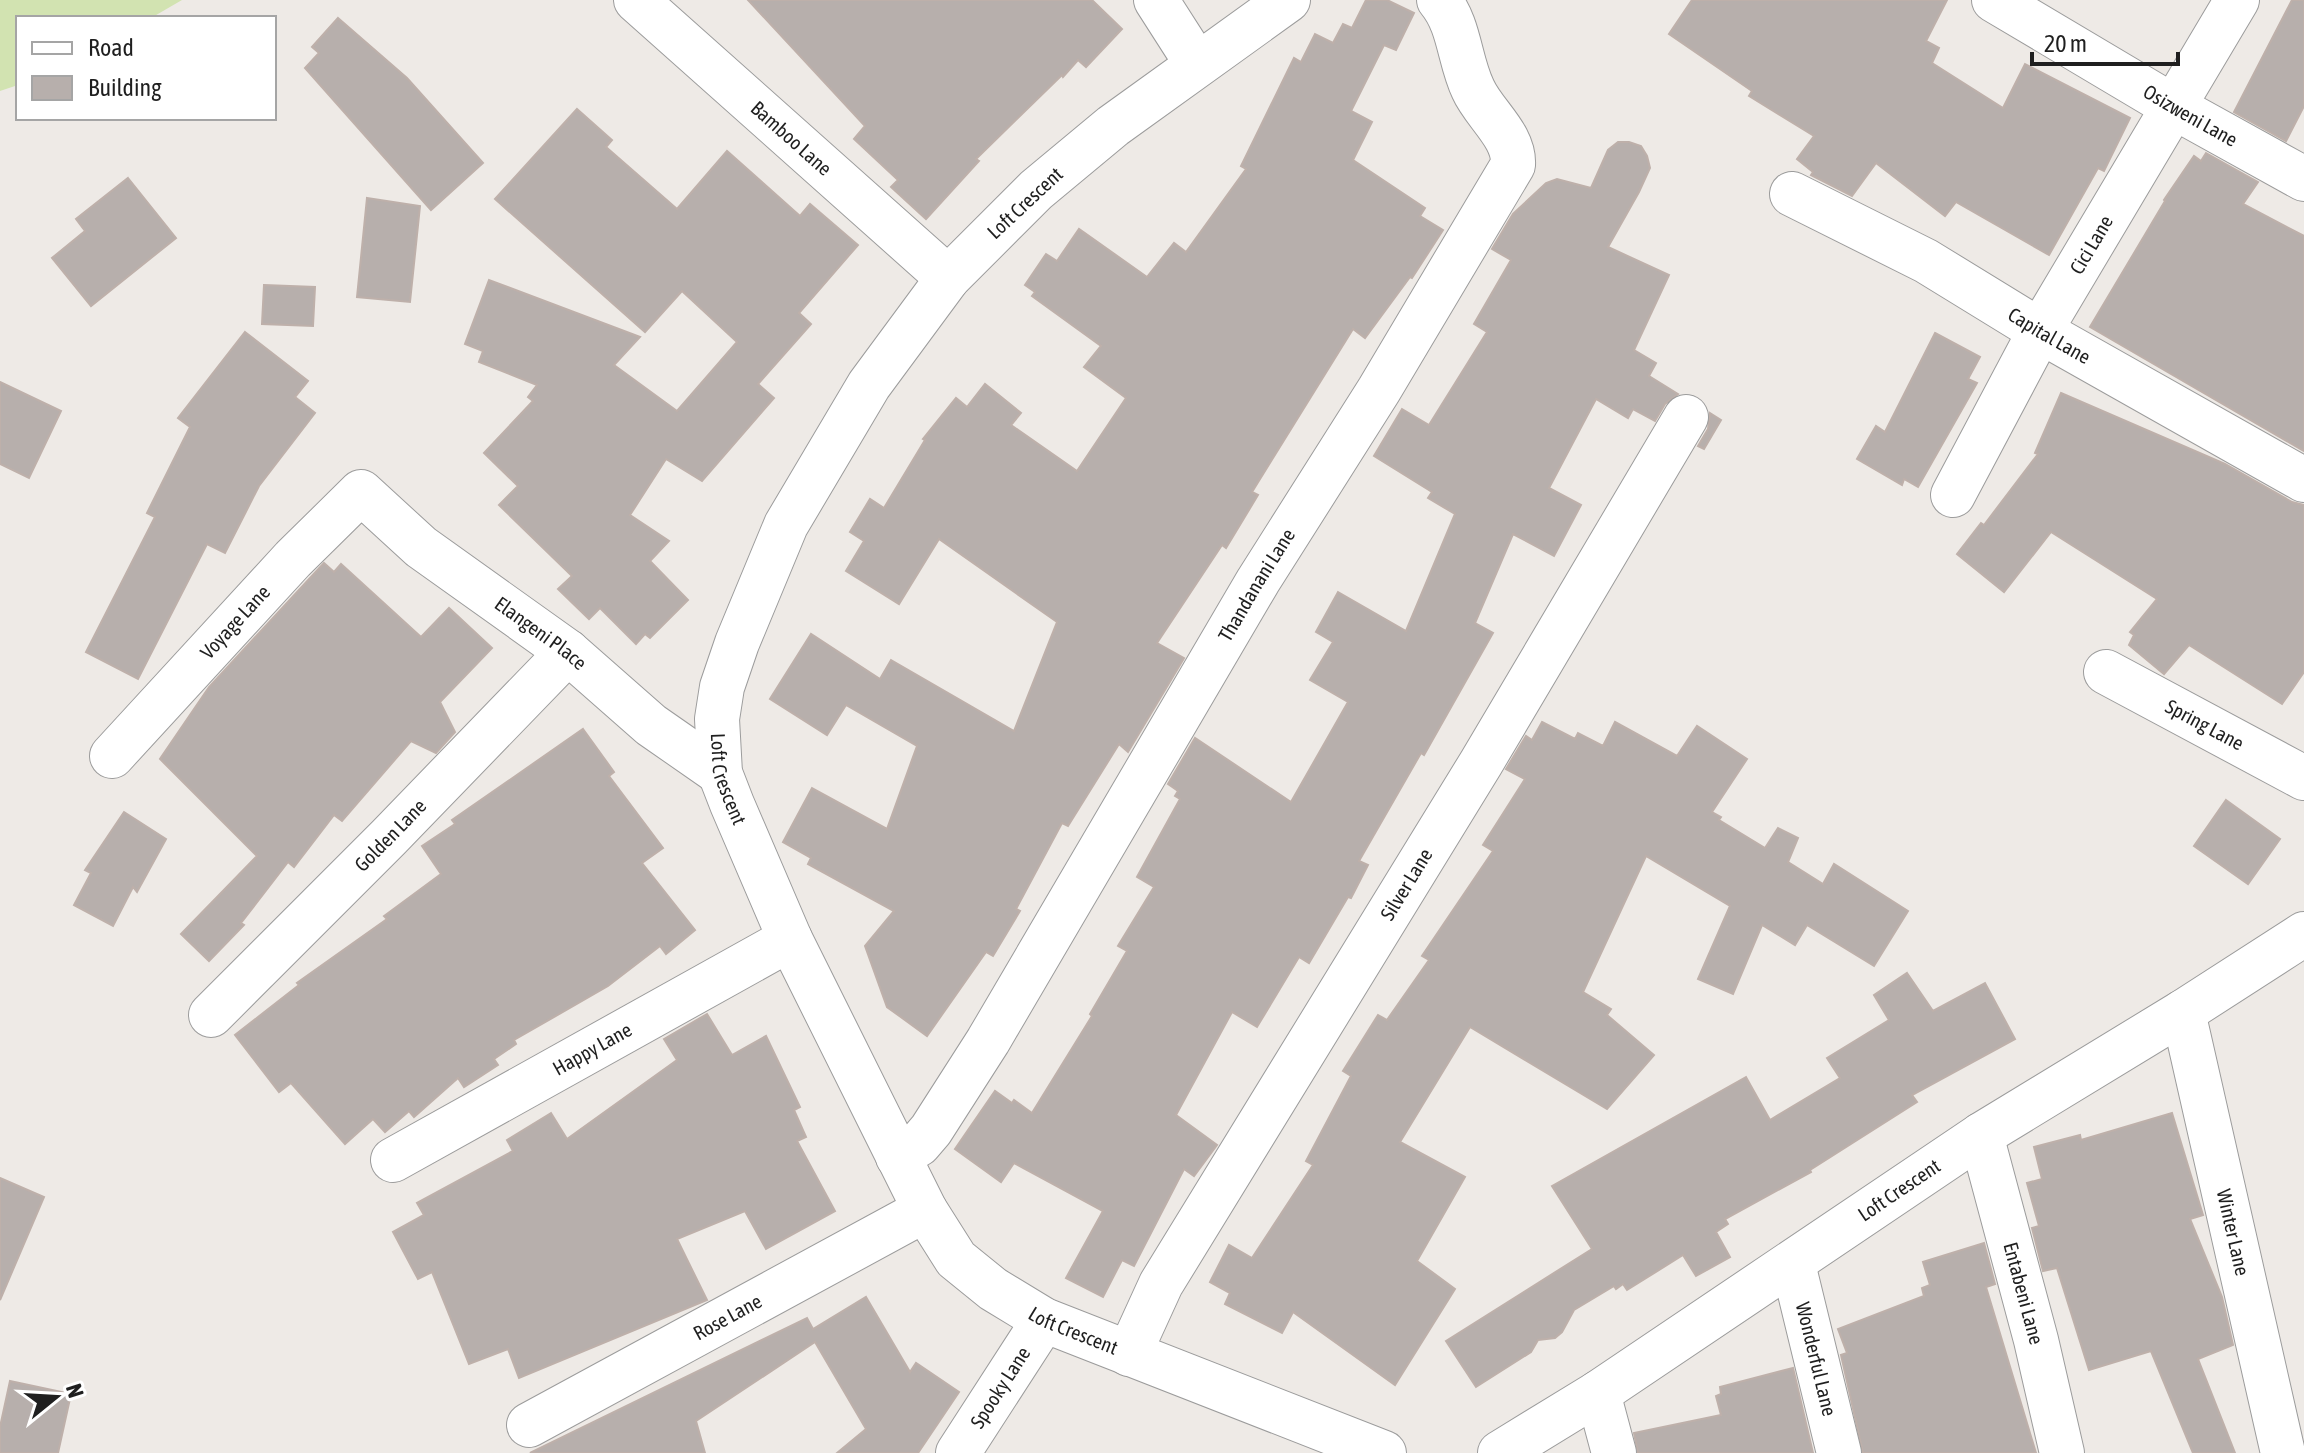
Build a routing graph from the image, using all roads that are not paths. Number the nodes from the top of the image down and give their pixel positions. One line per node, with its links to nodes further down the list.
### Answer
1 (636, 0): 11 (street, Bamboo Lane)
2 (1156, 0): 7 (street)
3 (1288, 0): 7 (street, Loft Crescent)
4 (1439, 0): 27 (street, Thandanani Lane)
5 (1994, 0): 8 (street, Osizweni Lane)
6 (2237, 0): 8 (street, Cici Lane)
7 (1197, 64): 11 (street, Loft Crescent)
8 (2174, 107): 9 (street, Osizweni Lane); 12 (street, Cici Lane)
9 (2304, 179)
10 (1792, 194): 12 (street, Capital Lane)
11 (948, 278): 20 (street, Loft Crescent)
12 (2040, 331): 14 (street, Capital Lane); 16 (street, Cici Lane)
13 (1686, 417): 32 (street, Silver Lane)
14 (2304, 480)
15 (361, 492): 17 (street, Elangeni Place); 19 (street, Voyage Lane)
16 (1953, 495)
17 (568, 652): 20 (street, Elangeni Place); 25 (street, Golden Lane)
18 (2106, 672): 21 (street, Spring Lane)
19 (112, 756)
20 (720, 773): 23 (street, Loft Crescent)
21 (2304, 778)
22 (2304, 934): 24 (street, Loft Crescent)
23 (790, 939): 27 (street, Loft Crescent); 28 (street, Happy Lane)
24 (2183, 1012): 26 (street, Loft Crescent); 41 (street, Winter Lane)
25 (211, 1015)
26 (1981, 1135): 30 (street, Loft Crescent); 40 (street, Entabeni Lane)
27 (898, 1157): 29 (street, Loft Crescent)
28 (393, 1160)
29 (925, 1210): 31 (street, Loft Crescent); 34 (street, Rose Lane)
30 (1793, 1264): 33 (street, Loft Crescent); 39 (street, Wonderful Lane)
31 (1044, 1320): 32 (street, Loft Crescent); 35 (street, Spooky Lane)
32 (1129, 1354): 36 (street, Loft Crescent)
33 (1598, 1393): 37 (street, Loft Crescent); 38 (street)
34 (529, 1425)
35 (958, 1453)
36 (1384, 1453)
37 (1500, 1453)
38 (1614, 1453)
39 (1839, 1453)
40 (2062, 1453)
41 (2283, 1453)

